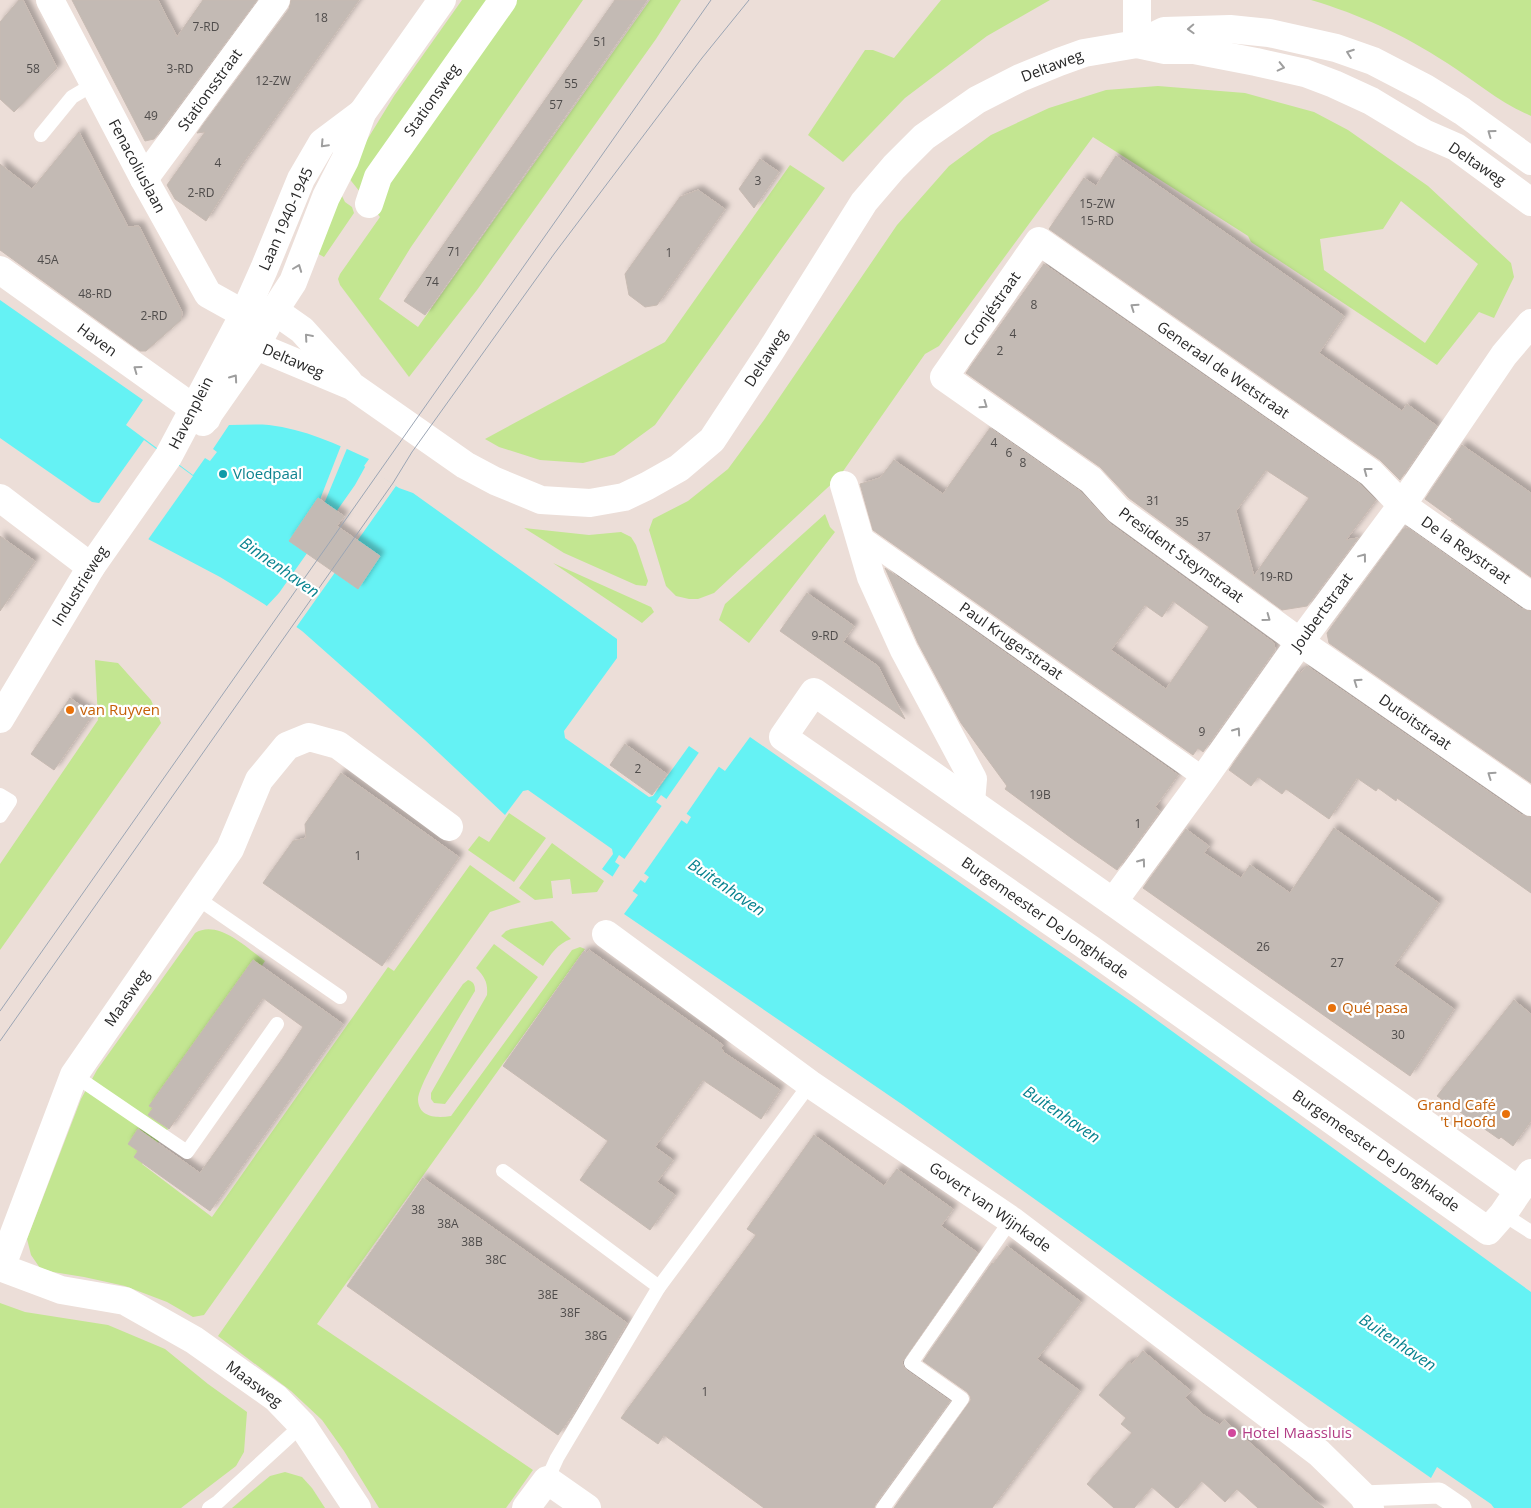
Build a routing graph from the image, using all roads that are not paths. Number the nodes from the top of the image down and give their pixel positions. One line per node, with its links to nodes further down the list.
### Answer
1 (50, 0): 7 (street, Fenacoliuslaan)
2 (276, 0): 11 (street, Stationsstraat)
3 (442, 0): 8 (street, Laan 1940-1945)
4 (503, 0): 13 (street, Stationsweg)
5 (1137, 0): 6 (street)
6 (1138, 44): 10 (street, Deltaweg, one-way to 6); 12 (street, Deltaweg, one-way to 12); 21 (street, Deltaweg)
7 (94, 84): 9 (lane); 11 (street, Fenacoliuslaan)
8 (362, 113): 16 (street, Laan 1940-1945, one-way to 8); 17 (street, Laan 1940-1945, one-way to 17)
9 (40, 135)
10 (1531, 161)
11 (144, 179): 17 (street, Fenacoliuslaan)
12 (1531, 202)
13 (369, 204)
14 (1039, 241): 20 (street, Cronjéstraat); 26 (street, Generaal de Wetstraat, one-way to 14)
15 (0, 270): 22 (street, Haven, one-way to 15)
16 (275, 311): 17 (street); 19 (street, Havenplein); 21 (street, Deltaweg, one-way to 16)
17 (244, 314): 19 (street, Deltaweg); 22 (street, Havenplein)
18 (1531, 323): 26 (street, Joubertstraat)
19 (256, 346): 21 (street, Deltaweg); 22 (street, Havenplein, one-way to 19)
20 (944, 377): 30 (street, President Steynstraat, one-way to 30)
21 (352, 386)
22 (200, 414): 23 (street, Havenplein)
23 (168, 457): 28 (street, Industrieweg)
24 (844, 485): 27 (street)
25 (0, 498): 28 (street)
26 (1402, 505): 29 (street, De la Reystraat); 30 (street, Joubertstraat, one-way to 26)
27 (859, 535): 32 (street, Paul Krugerstraat); 34 (street)
28 (91, 567): 31 (street, Industrieweg)
29 (1531, 596)
30 (1300, 642): 32 (street, Joubertstraat, one-way to 30); 35 (street, Dutoitstraat, one-way to 30)
31 (0, 718)
32 (1204, 778): 39 (street, Joubertstraat, one-way to 32)
33 (0, 795): 36 (lane)
34 (971, 802): 39 (street, Burgemeester De Jonghkade); 47 (street, Burgemeester De Jonghkade)
35 (1531, 802)
36 (0, 816)
37 (449, 827): 38 (street, Maasweg)
38 (196, 898): 41 (lane); 43 (street, Maasweg)
39 (1113, 902): 46 (street, Burgemeester De Jonghkade)
40 (606, 934): 44 (street, Govert van Wijnkade)
41 (340, 997)
42 (277, 1024): 43 (lane)
43 (74, 1076): 50 (street, Maasweg)
44 (810, 1084): 48 (street, Govert van Wijnkade); 51 (lane)
45 (503, 1171): 51 (lane)
46 (1525, 1182): 47 (street, Burgemeester De Jonghkade)
47 (1503, 1214): 49 (lane)
48 (1012, 1220): 54 (street, Govert van Wijnkade); 59 (lane)
49 (1531, 1232)
50 (1, 1267): 52 (street, Maasweg)
51 (659, 1287): 53 (lane)
52 (302, 1425): 55 (lane); 56 (street, Maasweg)
53 (547, 1480): 57 (street); 58 (street)
54 (1366, 1502): 60 (street)
55 (209, 1508)
56 (357, 1508)
57 (526, 1508)
58 (587, 1508)
59 (883, 1508)
60 (1461, 1508)

